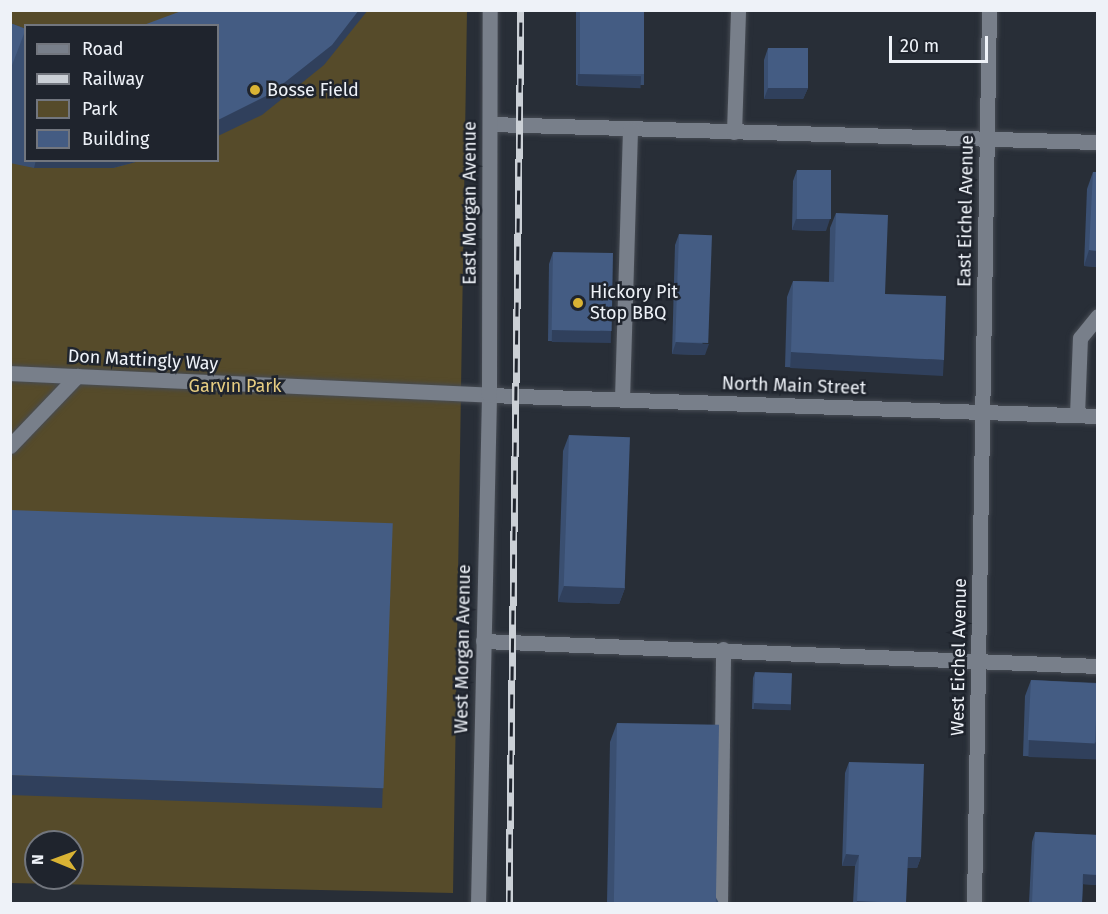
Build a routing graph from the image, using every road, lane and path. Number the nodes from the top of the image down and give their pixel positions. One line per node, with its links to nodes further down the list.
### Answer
1 (490, 10): 4 (street, East Morgan Avenue)
2 (738, 10): 6 (street)
3 (989, 10): 7 (street, East Eichel Avenue)
4 (490, 124): 5 (street); 12 (street, East Morgan Avenue)
5 (630, 129): 6 (street); 13 (street)
6 (734, 132): 7 (street)
7 (987, 138): 8 (street); 14 (street, East Eichel Avenue)
8 (1098, 142)
9 (1098, 316): 15 (street)
10 (10, 373): 11 (street, Don Mattingly Way)
11 (77, 376): 12 (street, Don Mattingly Way); 17 (street)
12 (489, 395): 13 (street, North Main Street); 18 (street, West Morgan Avenue)
13 (622, 399): 14 (street, North Main Street)
14 (982, 411): 15 (street, North Main Street); 20 (street, West Eichel Avenue)
15 (1077, 415): 16 (street, North Main Street)
16 (1098, 416)
17 (10, 446)
18 (483, 641): 19 (street); 22 (street, West Morgan Avenue)
19 (723, 649): 20 (street); 23 (street)
20 (978, 658): 21 (street); 24 (street, West Eichel Avenue)
21 (1098, 666)
22 (478, 903)
23 (720, 903)
24 (974, 903)

